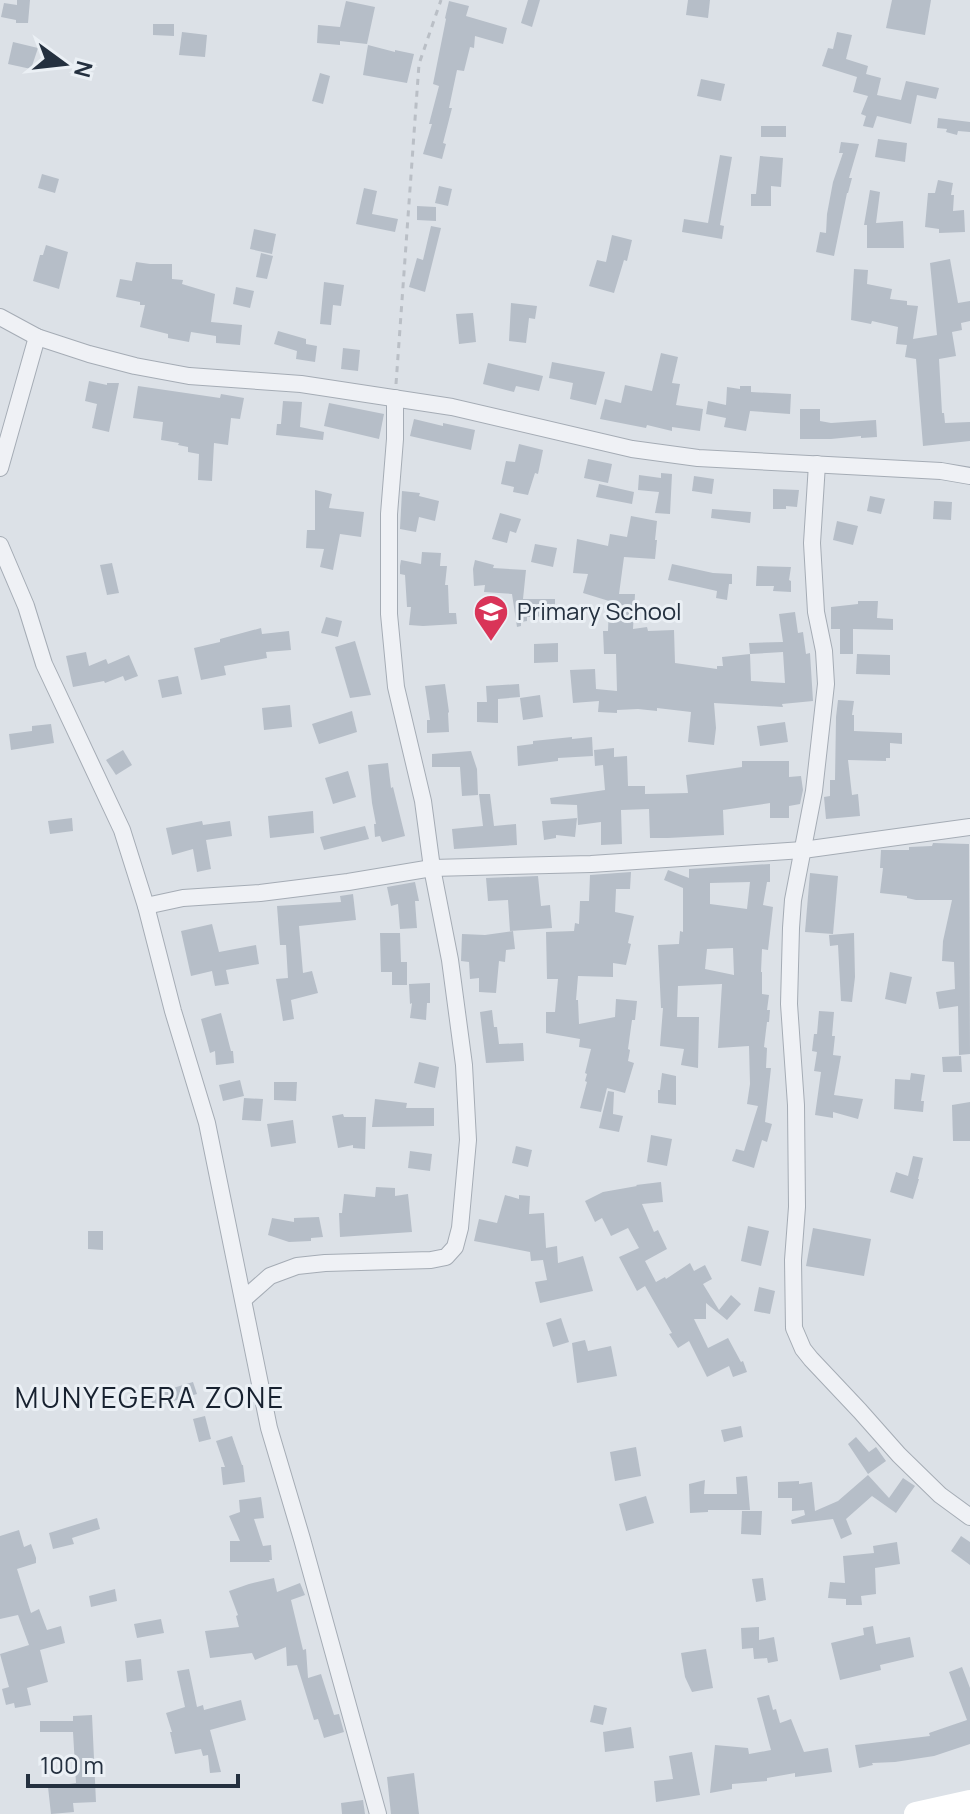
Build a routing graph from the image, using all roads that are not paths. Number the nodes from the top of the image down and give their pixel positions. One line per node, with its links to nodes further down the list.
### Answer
1 (0, 317): 2 (street)
2 (37, 337): 3 (street); 5 (street)
3 (395, 398): 4 (street); 10 (street)
4 (817, 464): 6 (street); 9 (street)
5 (0, 468)
6 (970, 476)
7 (0, 545): 11 (street)
8 (970, 827): 9 (street)
9 (803, 850): 10 (street); 13 (street)
10 (432, 868): 11 (street); 12 (street)
11 (146, 906): 12 (street)
12 (244, 1299): 15 (street)
13 (970, 1517)
14 (970, 1802): 16 (main road)
15 (378, 1814)
16 (916, 1814)

